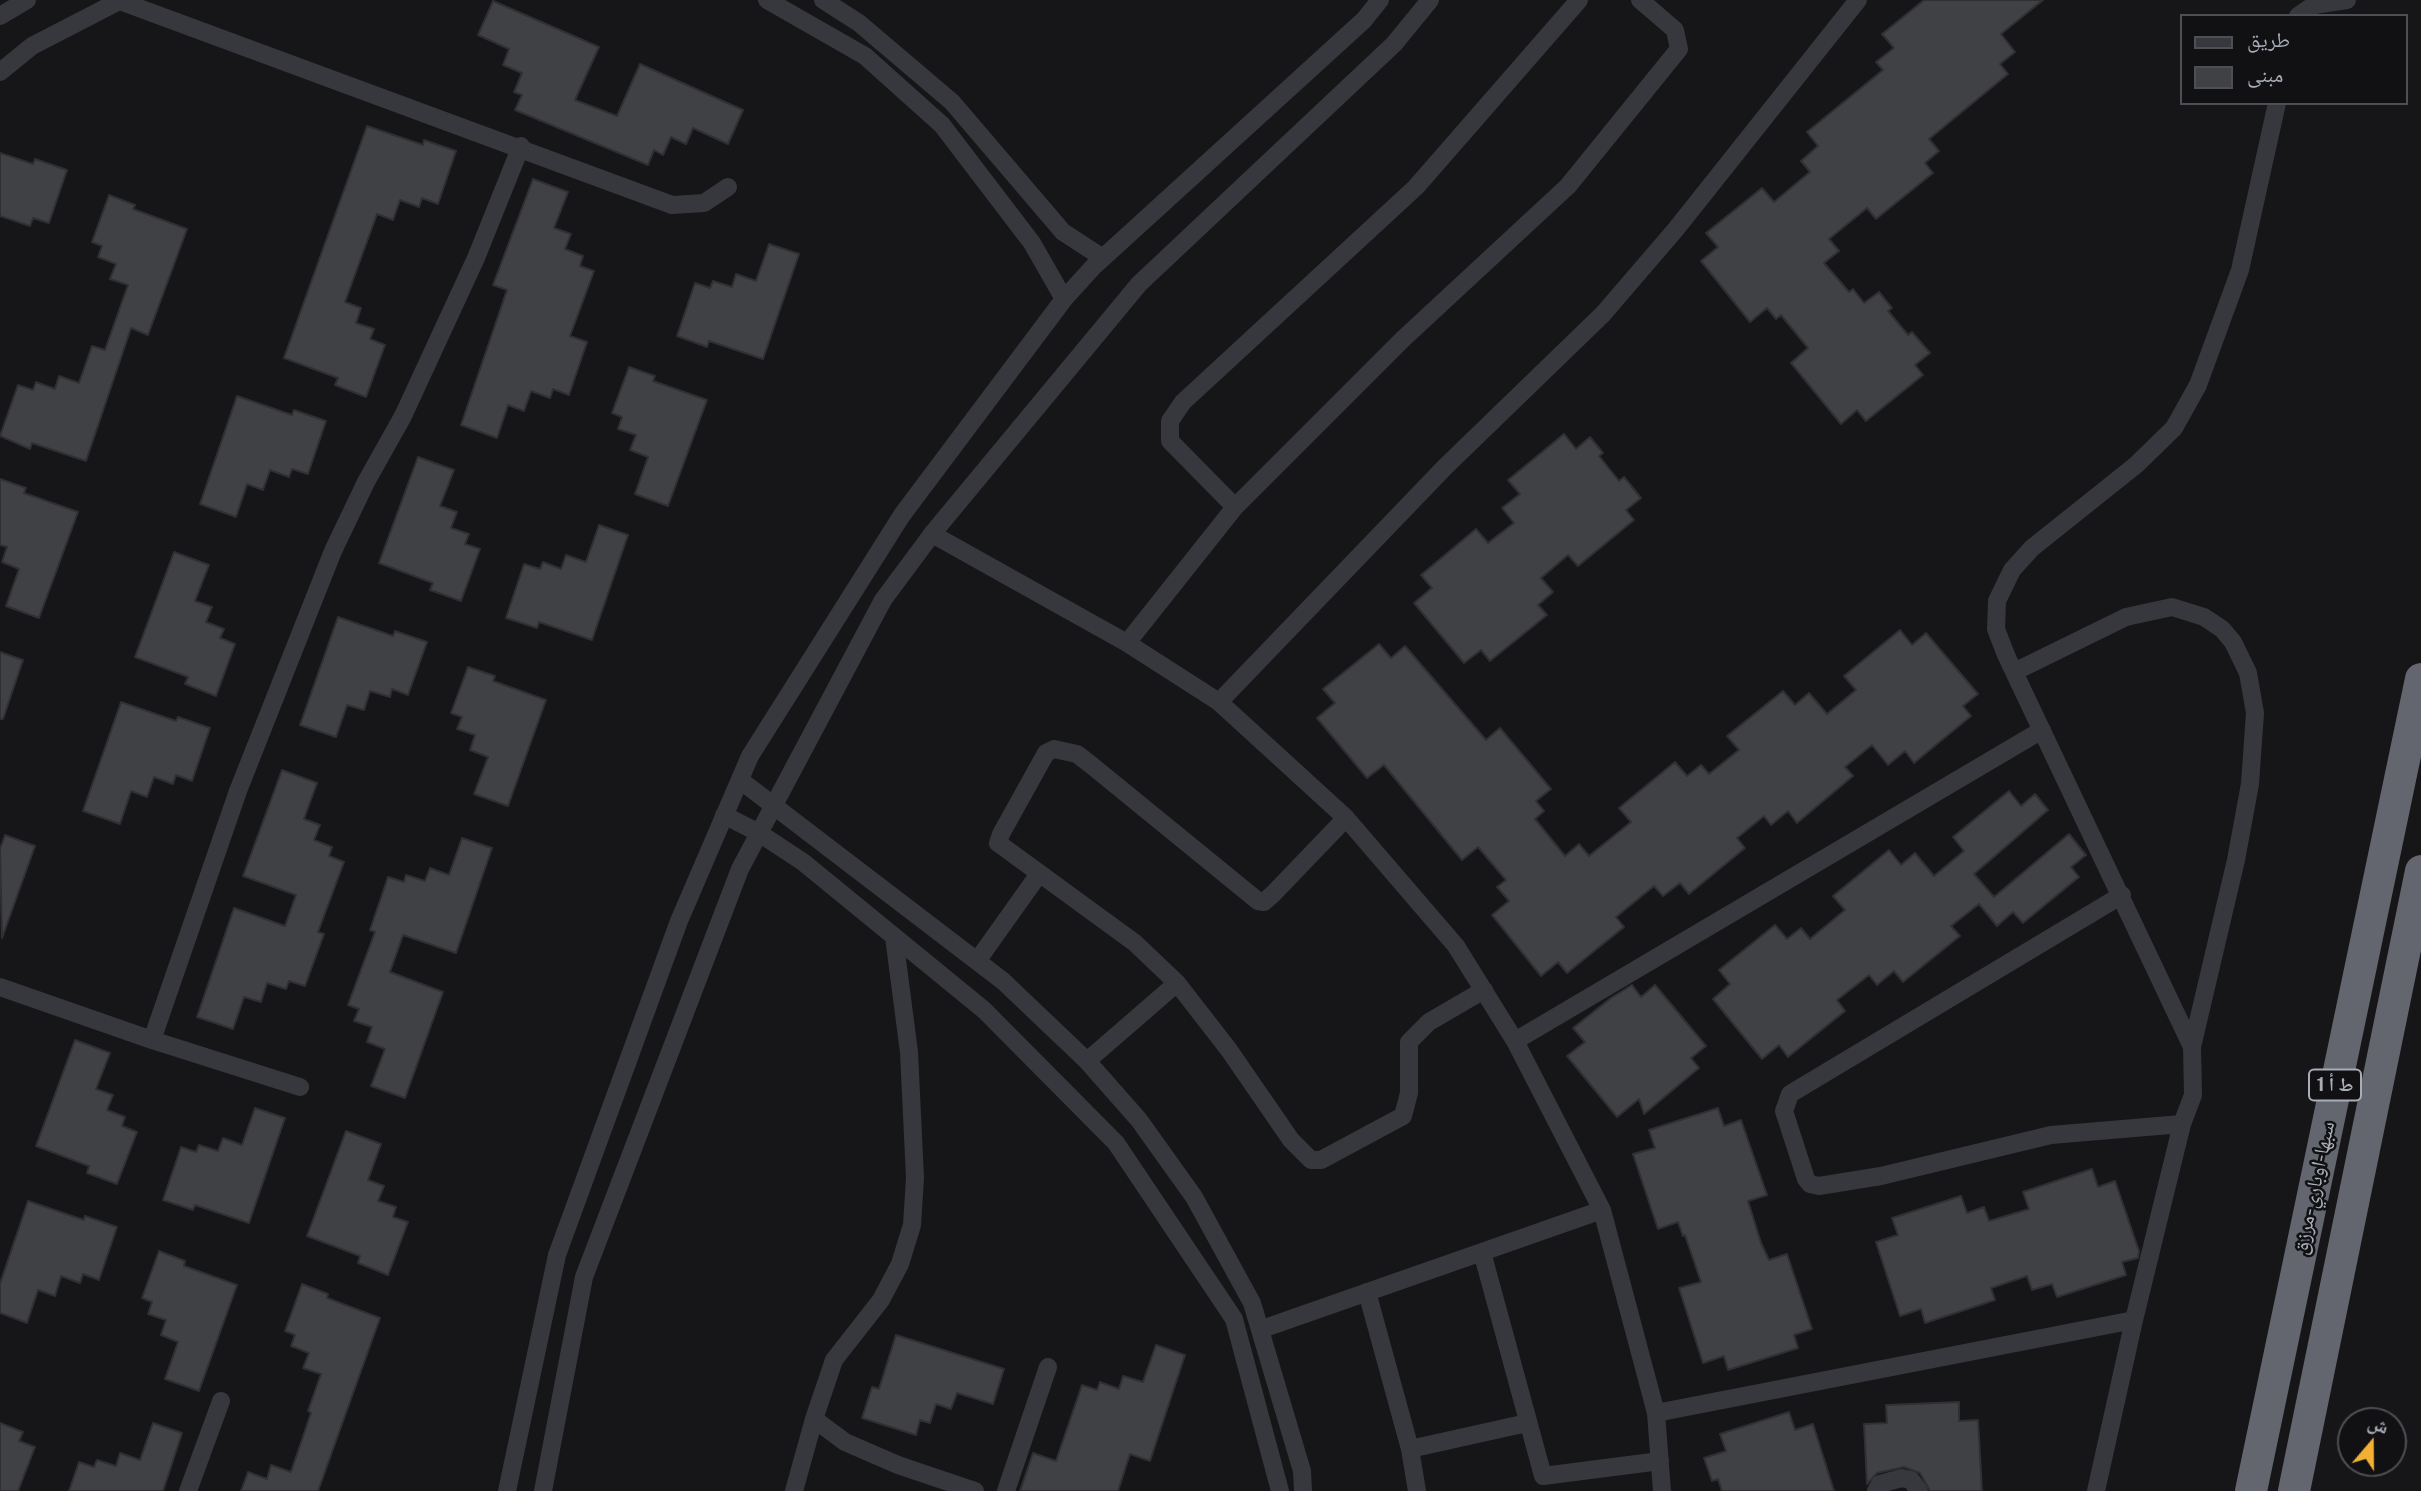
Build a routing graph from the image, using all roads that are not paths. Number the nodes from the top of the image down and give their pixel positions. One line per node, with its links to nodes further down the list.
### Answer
1 (27, 0): 12 (street)
2 (120, 0): 13 (street); 15 (street)
3 (767, 0): 18 (street)
4 (823, 0): 17 (street)
5 (1380, 0): 17 (street)
6 (1430, 0): 20 (street)
7 (1579, 0): 19 (street)
8 (1640, 0): 19 (street)
9 (1858, 0): 24 (street)
10 (2347, 0): 11 (street)
11 (2301, 14)
12 (0, 16)
13 (0, 72)
14 (2277, 105): 22 (street)
15 (520, 146): 16 (street); 39 (street)
16 (728, 187)
17 (1103, 258): 18 (street)
18 (1064, 299): 26 (street)
19 (1235, 507): 21 (street)
20 (932, 534): 21 (street); 27 (street)
21 (1127, 643): 24 (street)
22 (2016, 671): 25 (street); 41 (street)
23 (2421, 679): 71 (highway, سبها-اوباري-مرزق / ط أ 1)
24 (1219, 702): 29 (street)
25 (2042, 730): 33 (street); 40 (street)
26 (740, 780): 27 (street); 28 (street)
27 (774, 803): 30 (street); 35 (street)
28 (724, 815): 30 (street); 59 (street)
29 (1346, 818): 32 (street); 38 (street)
30 (759, 833): 34 (street); 60 (street)
31 (2421, 871): 72 (highway, سبها-اوباري-مرزق / ط أ 1)
32 (1039, 874): 35 (street); 36 (street)
33 (2122, 895): 41 (street); 44 (street)
34 (894, 937): 53 (street); 64 (street)
35 (977, 961): 42 (street)
36 (1177, 983): 38 (street); 42 (street)
37 (0, 987): 39 (street)
38 (1483, 990): 40 (street)
39 (152, 1040): 43 (street)
40 (1515, 1041): 45 (street)
41 (2192, 1047): 44 (street)
42 (1087, 1062): 49 (street)
43 (300, 1087)
44 (2182, 1124): 48 (street)
45 (1602, 1210): 46 (street); 52 (street)
46 (1482, 1252): 47 (street); 54 (street)
47 (1367, 1292): 49 (street); 55 (street)
48 (2134, 1320): 52 (street); 70 (street)
49 (1262, 1329): 65 (street)
50 (1048, 1367): 63 (street)
51 (221, 1401): 58 (street)
52 (1656, 1413): 56 (street)
53 (814, 1419): 61 (street); 62 (street)
54 (1527, 1423): 55 (street); 57 (street)
55 (1410, 1449): 66 (street)
56 (1660, 1461): 57 (street); 67 (street)
57 (1544, 1484)
58 (188, 1491)
59 (507, 1491)
60 (543, 1491)
61 (794, 1491)
62 (975, 1491)
63 (1006, 1491)
64 (1280, 1491)
65 (1303, 1491)
66 (1417, 1491)
67 (1662, 1491)
68 (1875, 1491): 69 (street)
69 (1919, 1491)
70 (2096, 1491)
71 (2251, 1491)
72 (2294, 1491)

